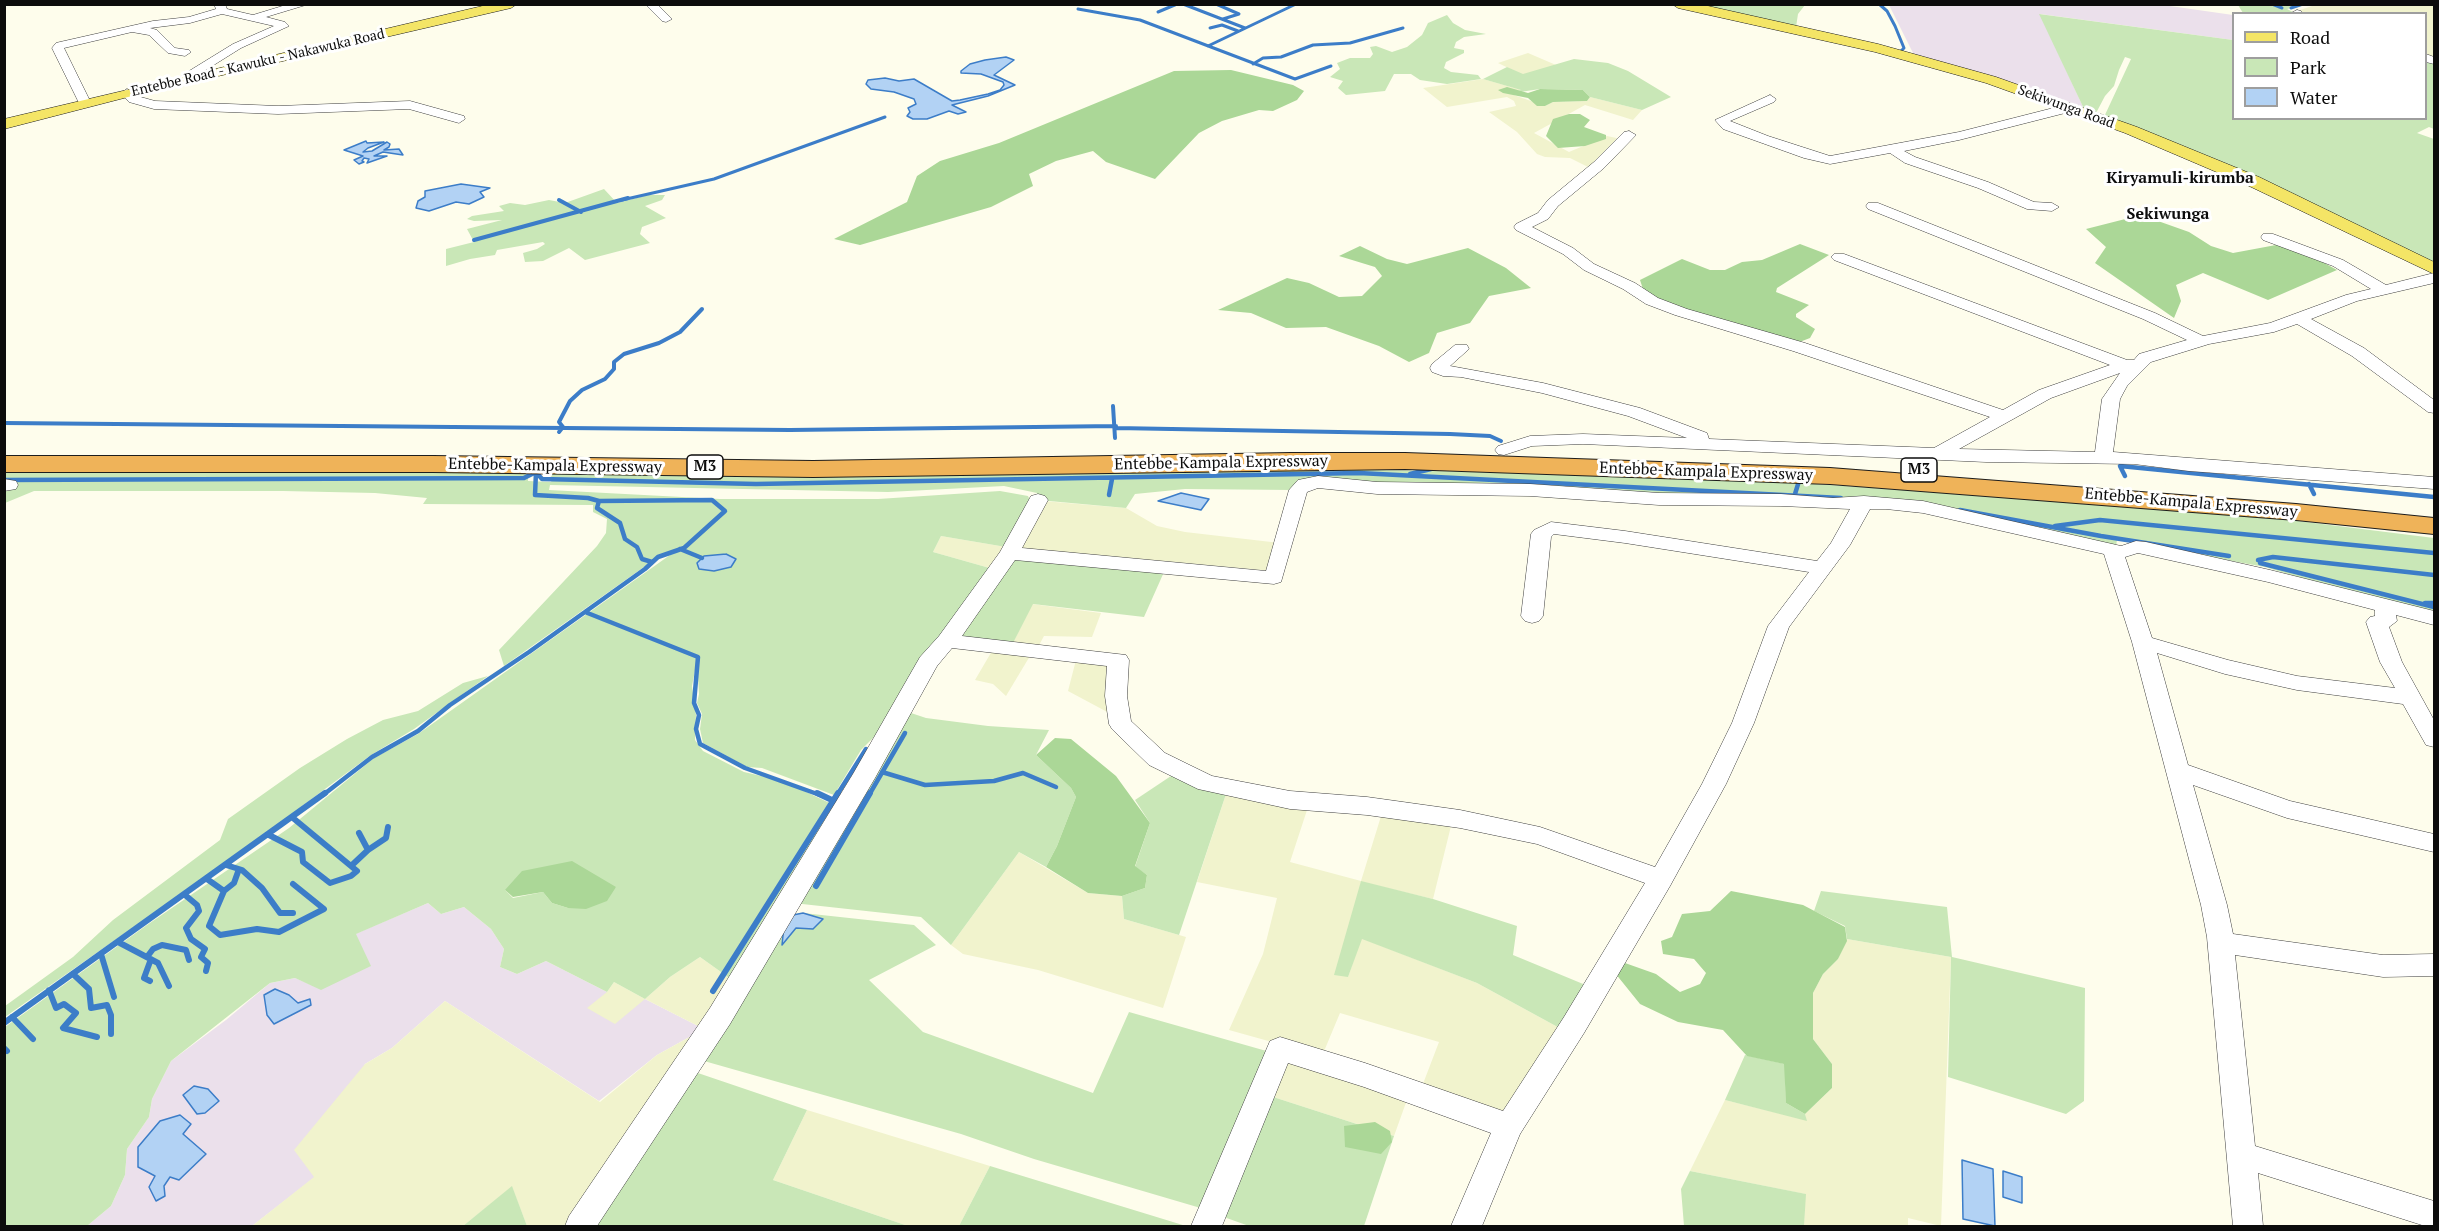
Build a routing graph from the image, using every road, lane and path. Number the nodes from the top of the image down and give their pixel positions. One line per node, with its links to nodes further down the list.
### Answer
1 (304, 4): 6 (street)
2 (511, 4): 10 (main road, Entebbe Road - Kawuku - Nakawuka Road)
3 (650, 4): 7 (street)
4 (1678, 4): 14 (main road, Sekiwunga Road)
5 (221, 8): 6 (street); 8 (street)
6 (251, 18): 10 (street)
7 (666, 19)
8 (133, 28): 9 (street); 13 (street)
9 (184, 52)
10 (185, 79): 11 (main road, Entebbe Road - Kawuku - Nakawuka Road)
11 (127, 93): 13 (main road, Entebbe Road - Kawuku - Nakawuka Road); 15 (street)
12 (1770, 99): 18 (street)
13 (85, 103): 16 (main road, Entebbe Road - Kawuku - Nakawuka Road)
14 (2069, 108): 18 (street); 23 (main road, Sekiwunga Road)
15 (459, 119)
16 (4, 124)
17 (1629, 135): 32 (street)
18 (1905, 145): 20 (street)
19 (1873, 206): 27 (street)
20 (2052, 207)
21 (2268, 237): 25 (street)
22 (1839, 257): 30 (street)
23 (2434, 269)
24 (2434, 278): 25 (street)
25 (2384, 290): 26 (street)
26 (2298, 318): 27 (street); 31 (street)
27 (2201, 341): 29 (street)
28 (1461, 349): 33 (street)
29 (2145, 358): 30 (street); 37 (street)
30 (2126, 365): 32 (street)
31 (2434, 408)
32 (2003, 416): 36 (street)
33 (1719, 444): 35 (street); 36 (street)
34 (4, 450): 35 (highway, Entebbe-Kampala Expressway / M3)
35 (1504, 450): 42 (highway, Entebbe-Kampala Expressway / M3)
36 (1939, 453): 37 (street)
37 (2103, 458): 39 (street)
38 (6, 478): 43 (highway, Entebbe-Kampala Expressway / M3)
39 (2434, 483)
40 (1038, 500): 45 (street)
41 (1864, 502): 44 (street); 45 (street); 46 (street)
42 (2434, 513)
43 (2434, 526)
44 (2113, 549): 47 (street); 51 (street)
45 (1010, 553): 50 (street)
46 (1822, 568): 48 (street); 56 (street)
47 (2385, 606): 49 (street); 52 (street)
48 (1532, 616)
49 (2434, 618)
50 (947, 641): 56 (street); 62 (street)
51 (2143, 642): 52 (street); 54 (street)
52 (2412, 698): 53 (street)
53 (2434, 739)
54 (2179, 771): 55 (street); 57 (street)
55 (2434, 843)
56 (1661, 879): 59 (street)
57 (2221, 943): 58 (street); 60 (street)
58 (2434, 965)
59 (1509, 1126): 63 (street); 64 (street)
60 (2242, 1155): 61 (street); 65 (street)
61 (2434, 1215)
62 (580, 1227)
63 (1207, 1227)
64 (1467, 1227)
65 (2248, 1227)

